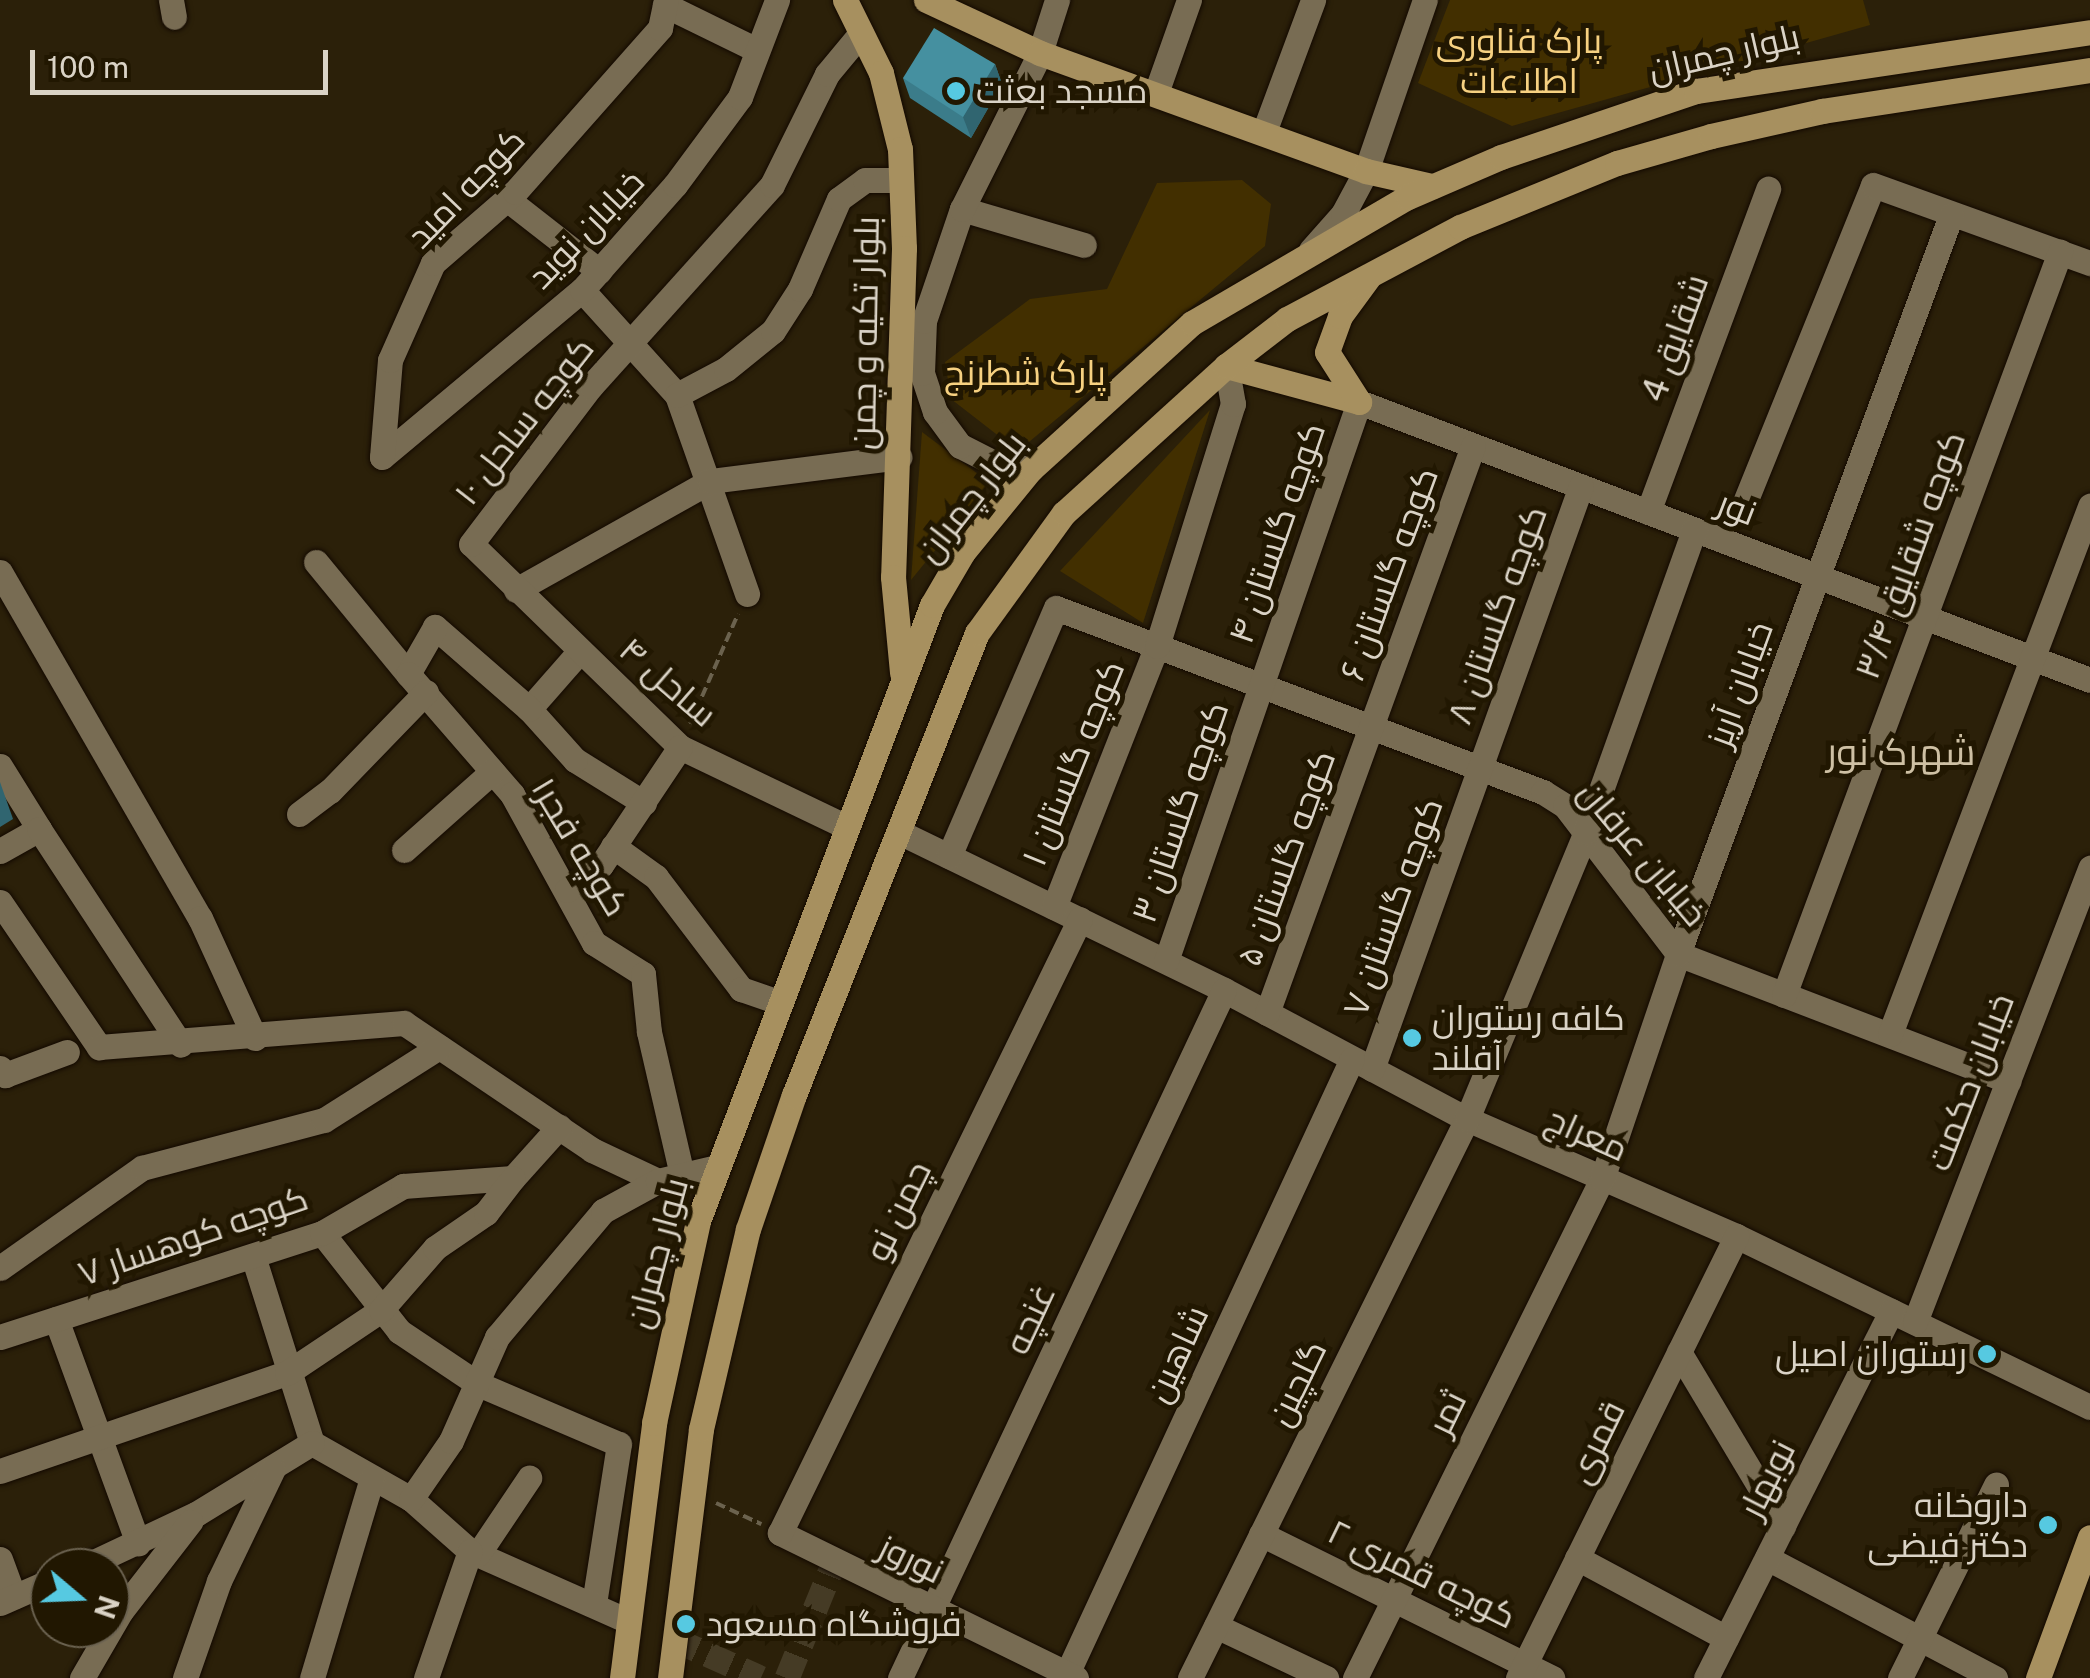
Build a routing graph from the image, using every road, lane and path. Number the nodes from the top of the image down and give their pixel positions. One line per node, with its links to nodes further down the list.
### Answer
1 (777, 0): 11 (street, خیابان نوید)
2 (845, 0): 10 (main road, بلوار تکیه و چمن)
3 (926, 0): 12 (main road)
4 (1057, 0): 12 (street)
5 (1189, 0): 14 (street)
6 (1313, 0): 15 (street)
7 (1424, 0): 16 (street)
8 (665, 2): 11 (street); 20 (street, کوچه امید)
9 (2086, 31): 18 (main road, بلوار چمران)
10 (861, 33): 17 (main road, بلوار تکیه و چمن); 29 (street, کوچه ساحل ۱۰)
11 (757, 50): 28 (street, خیابان نوید)
12 (1040, 53): 14 (main road); 21 (street)
13 (2090, 70): 27 (main road)
14 (1156, 93): 15 (main road)
15 (1264, 132): 16 (main road)
16 (1366, 171): 18 (main road); 24 (street)
17 (901, 180): 31 (street); 35 (main road, بلوار تکیه و چمن)
18 (1432, 186): 24 (main road, بلوار چمران)
19 (1768, 189): 41 (street, شقایق 4)
20 (507, 199): 28 (street); 34 (street, کوچه امید)
21 (962, 208): 23 (street); 36 (street)
22 (1951, 215): 25 (street); 40 (street); 46 (street, خیابان آریز)
23 (1084, 245)
24 (1311, 250): 36 (main road, بلوار چمران)
25 (2060, 252): 26 (street); 49 (street, کوچه شقایق ۳/۴)
26 (2090, 262)
27 (1372, 272): 30 (main road); 32 (main road)
28 (590, 281): 29 (street); 34 (street, خیابان نوید)
29 (632, 341): 31 (street); 43 (street, کوچه ساحل ۱۰)
30 (1226, 366): 32 (main road); 50 (street, کوچه گلستان ۱); 68 (main road)
31 (676, 395): 37 (street)
32 (1359, 402): 33 (street, نور); 56 (street, کوچه گلستان ۴)
33 (1474, 446): 38 (street, نور); 58 (street, کوچه گلستان ۶)
34 (382, 457)
35 (899, 457): 37 (street); 53 (main road, بلوار تکیه و چمن)
36 (1031, 469): 53 (main road, بلوار چمران)
37 (710, 481): 47 (street); 48 (street)
38 (1581, 486): 41 (street, نور); 61 (street, کوچه گلستان ۸)
39 (2090, 506): 52 (street)
40 (1743, 507)
41 (1648, 512): 42 (street, نور)
42 (1694, 530): 46 (street, نور); 67 (street, گلچین)
43 (471, 544): 47 (street, ساحل ۴)
44 (316, 562): 55 (street, کوچه فجر۱)
45 (0, 572): 85 (street)
46 (1818, 576): 49 (street, نور); 78 (street, خیابان آریز)
47 (516, 590): 51 (street, ساحل ۴)
48 (747, 594): 59 (path)
49 (1924, 617): 52 (street, نور); 81 (street, کوچه شقایق ۳/۴)
50 (1157, 646): 56 (street, خیابان عرفان); 72 (street, خیابان عرفان); 76 (street, کوچه گلستان ۱)
51 (580, 652): 57 (street); 59 (street, ساحل ۴)
52 (2032, 658): 54 (street, نور); 84 (street)
53 (902, 678): 65 (main road, بلوار چمران)
54 (2090, 680)
55 (417, 683): 57 (street); 62 (street, کوچه فجر۱); 64 (street)
56 (1261, 686): 58 (street, خیابان عرفان); 79 (street, کوچه گلستان ۳)
57 (529, 709): 63 (street)
58 (1371, 727): 61 (street, خیابان عرفان); 83 (street, کوچه گلستان ۵)
59 (680, 747): 63 (street); 65 (street, ساحل ۴)
60 (0, 766): 66 (street)
61 (1480, 768): 67 (street, خیابان عرفان); 89 (street, کوچه گلستان ۷)
62 (492, 772): 70 (street); 74 (street, کوچه فجر۱)
63 (644, 803): 69 (street)
64 (299, 814)
65 (847, 827): 82 (main road, بلوار چمران)
66 (39, 829): 71 (street); 86 (street)
67 (1586, 832): 78 (street, خیابان عرفان); 92 (street, گلچین)
68 (901, 833): 72 (street, معراج); 146 (main road)
69 (613, 846): 74 (street); 82 (street)
70 (404, 850)
71 (0, 851)
72 (950, 856): 76 (street, معراج)
73 (2090, 868): 91 (street, خیابان حکمت)
74 (567, 890): 96 (street, کوچه فجر۱)
75 (0, 902): 86 (street)
76 (1054, 907): 77 (street, معراج)
77 (1080, 919): 79 (street, معراج); 121 (street, چمن نو)
78 (1678, 954): 81 (street, خیابان عرفان); 97 (street, خیابان آریز)
79 (1166, 962): 80 (street, معراج)
80 (1224, 990): 83 (street, معراج); 134 (street, غنچه)
81 (1784, 995): 84 (street, خیابان عرفان)
82 (778, 1002): 94 (main road, بلوار چمران)
83 (1267, 1013): 89 (street, معراج)
84 (1890, 1034): 91 (street, خیابان عرفان)
85 (255, 1038): 86 (street); 87 (street)
86 (181, 1046)
87 (438, 1047): 93 (street); 101 (street)
88 (67, 1052): 90 (street)
89 (1362, 1064): 92 (street, معراج); 140 (street, شاهین)
90 (0, 1068)
91 (2008, 1081): 103 (street, خیابان حکمت)
92 (1467, 1119): 97 (street, معراج); 122 (street, گلچین)
93 (559, 1127): 95 (street); 96 (street)
94 (717, 1167): 96 (street); 135 (main road, بلوار چمران)
95 (512, 1178): 98 (street, کوچه کوهسار ۷); 102 (street)
96 (670, 1178): 108 (street)
97 (1602, 1179): 99 (street, معراج); 131 (street, ثمر)
98 (322, 1234): 100 (street, کوچه کوهسار ۷); 102 (street)
99 (1736, 1236): 103 (street, معراج); 106 (street, قمری)
100 (253, 1256): 104 (street, کوچه کوهسار ۷); 107 (street)
101 (0, 1268)
102 (381, 1310): 107 (street); 108 (street)
103 (1903, 1317): 109 (street, معراج); 120 (street, نوبهار)
104 (56, 1319): 105 (street, کوچه کوهسار ۷); 110 (street)
105 (0, 1337)
106 (1679, 1352): 120 (street); 127 (street, قمری)
107 (287, 1373): 110 (street); 111 (street)
108 (478, 1384): 117 (street); 133 (street)
109 (2090, 1407)
110 (99, 1436): 113 (street); 124 (street)
111 (312, 1443): 112 (street); 114 (street)
112 (274, 1469): 119 (street); 142 (street)
113 (0, 1471)
114 (372, 1478): 117 (street); 143 (street)
115 (529, 1478): 126 (street)
116 (1996, 1486): 138 (street)
117 (411, 1499): 126 (street)
118 (716, 1503): 121 (path)
119 (196, 1514): 124 (street); 141 (street)
120 (1782, 1526): 128 (street, نوبهار)
121 (780, 1533): 134 (street, نوروز)
122 (1262, 1534): 131 (street, کوچه قمری ۲); 136 (street, گلچین)
123 (2090, 1537): 155 (main road)
124 (138, 1543): 125 (street)
125 (127, 1548)
126 (474, 1552): 133 (street); 144 (street)
127 (1577, 1558): 137 (street); 139 (street, قمری)
128 (1766, 1558): 137 (street, نوبهار); 138 (street)
129 (0, 1560): 132 (street)
130 (30, 1590): 132 (street)
131 (1393, 1599): 139 (street, کوچه قمری ۲); 150 (street, ثمر)
132 (7, 1600)
133 (594, 1604): 135 (street)
134 (933, 1608): 140 (street, نوروز); 147 (street, غنچه)
135 (628, 1621): 145 (main road, بلوار چمران)
136 (1216, 1626): 148 (street, گلچین); 149 (street)
137 (1726, 1638): 152 (street, نوبهار)
138 (1920, 1638): 153 (street); 154 (street)
139 (1521, 1671): 151 (street, کوچه قمری ۲)
140 (1069, 1676)
141 (82, 1678)
142 (185, 1678)
143 (312, 1678)
144 (426, 1678)
145 (622, 1678)
146 (670, 1678)
147 (900, 1678)
148 (1190, 1678)
149 (1326, 1678)
150 (1356, 1678)
151 (1552, 1678)
152 (1706, 1678)
153 (1900, 1678)
154 (1995, 1678)
155 (2038, 1678)

